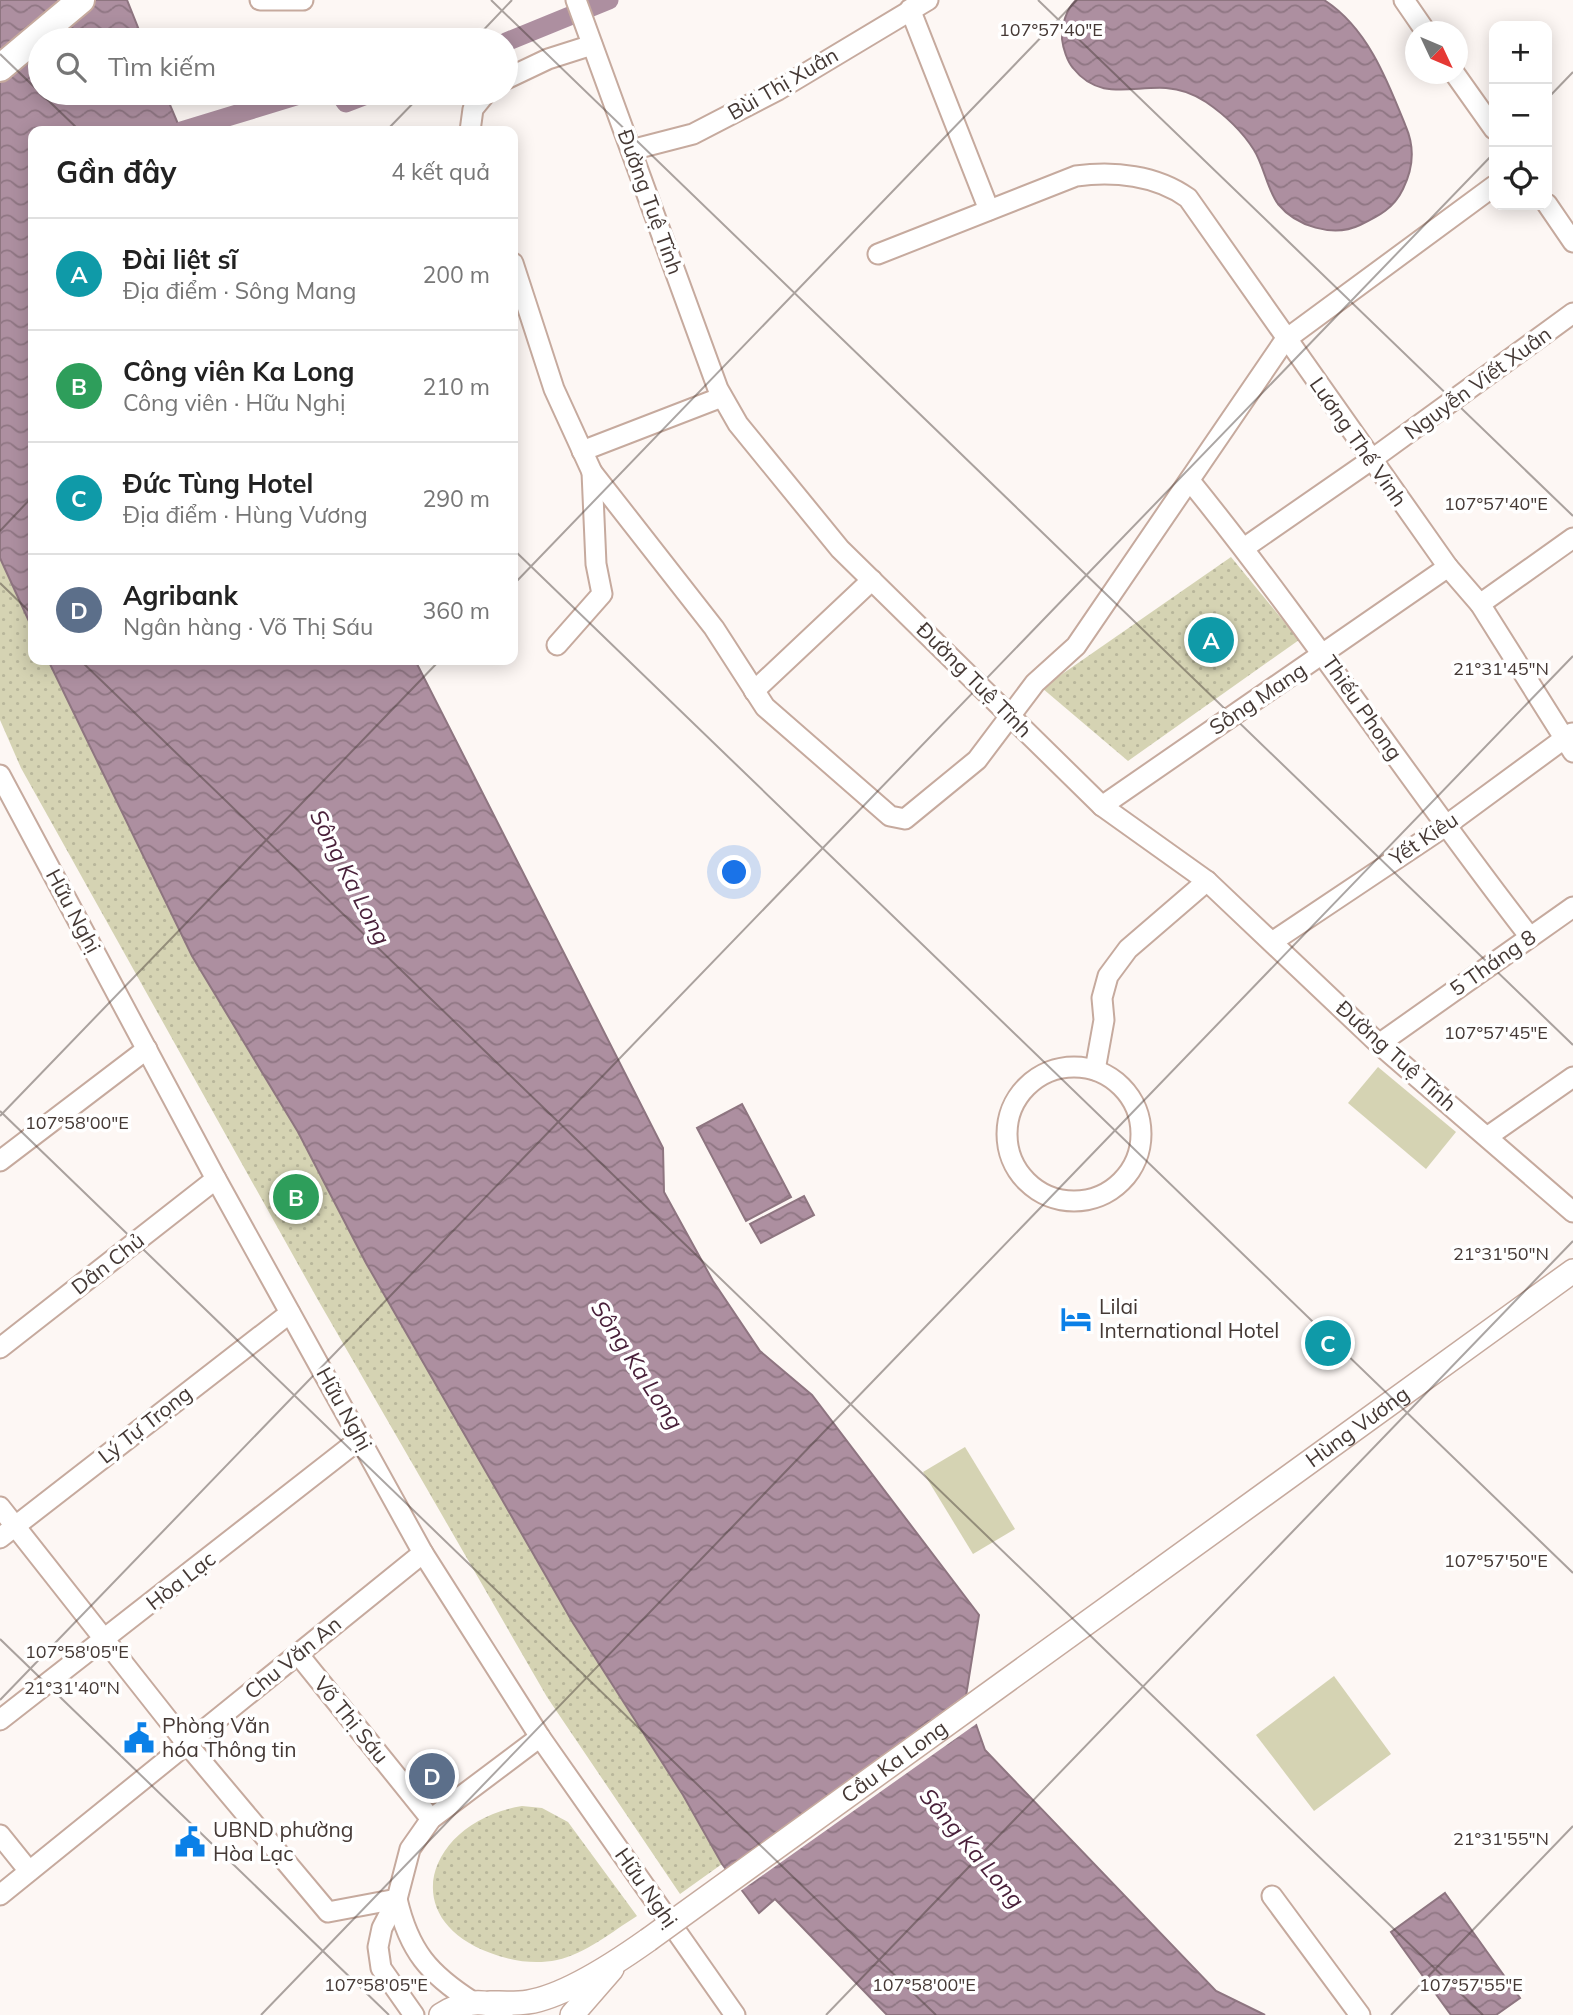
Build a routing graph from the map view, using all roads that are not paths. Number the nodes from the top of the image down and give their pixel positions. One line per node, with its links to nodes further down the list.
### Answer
1 (81, 0): 8 (highway)
2 (260, 0): 3 (street)
3 (303, 0)
4 (576, 0): 10 (street, Đường Tuệ Tĩnh)
5 (1404, 0): 7 (street)
6 (919, 4): 17 (street, Bùi Thị Xuân); 19 (street)
7 (1418, 21)
8 (48, 28)
9 (28, 44): 11 (highway)
10 (592, 44): 12 (street); 17 (street, Đường Tuệ Tĩnh)
11 (0, 68)
12 (518, 73)
13 (1462, 84): 15 (street)
14 (476, 105): 16 (street)
15 (1489, 122)
16 (471, 126)
17 (631, 150): 26 (street, Đường Tuệ Tĩnh)
18 (1489, 190): 25 (street)
19 (989, 210): 22 (street, Lương Thế Vinh); 25 (street, Lương Thế Vinh)
20 (1551, 210): 21 (street)
21 (1573, 242)
22 (878, 254)
23 (518, 278): 27 (street)
24 (1573, 313): 28 (street, Nguyễn Viết Xuân)
25 (1285, 340): 28 (street, Lương Thế Vinh); 30 (street)
26 (722, 397): 27 (street); 34 (street, Đường Tuệ Tĩnh)
27 (582, 451): 29 (street)
28 (1371, 460): 32 (street, Nguyễn Viết Xuân); 33 (street, Lương Thế Vinh)
29 (592, 472): 36 (street); 38 (street)
30 (1190, 481): 32 (street, Thiếu Phong); 39 (street)
31 (1573, 538): 35 (street)
32 (1244, 548): 37 (street, Thiếu Phong)
33 (1448, 567): 35 (street, Lương Thế Vinh); 37 (street, Sông Mang)
34 (872, 580): 38 (street); 39 (street, Đường Tuệ Tĩnh)
35 (1480, 604): 40 (street, Lương Thế Vinh)
36 (557, 645)
37 (1325, 654): 42 (street, Sông Mang); 43 (street, Thiếu Phong)
38 (754, 691): 39 (street)
39 (1009, 714): 42 (street, Đường Tuệ Tĩnh)
40 (1570, 741): 43 (street, Yết Kiêu)
41 (0, 775): 49 (street, Hữu Nghị)
42 (1102, 806): 44 (street, Đường Tuệ Tĩnh)
43 (1444, 827): 46 (street, Thiếu Phong); 47 (street, Yết Kiêu)
44 (1207, 881): 47 (street, Đường Tuệ Tĩnh); 50 (street)
45 (1573, 906): 46 (street, 5 Tháng 8)
46 (1530, 937): 48 (street, 5 Tháng 8)
47 (1272, 942): 48 (street, Đường Tuệ Tĩnh)
48 (1379, 1044): 52 (street, Đường Tuệ Tĩnh)
49 (148, 1049): 53 (street); 54 (street, Hữu Nghị)
50 (1095, 1070): 50 (street)
51 (1573, 1077): 52 (street)
52 (1487, 1137): 55 (street, Đường Tuệ Tĩnh)
53 (0, 1161)
54 (215, 1179): 57 (street, Hữu Nghị); 58 (street, Dân Chủ)
55 (1573, 1212)
56 (1573, 1271): 63 (main road, Hùng Vương)
57 (290, 1313): 59 (street, Hữu Nghị); 61 (street, Lý Tự Trọng)
58 (0, 1349)
59 (360, 1438): 62 (street, Hữu Nghị); 64 (street, Hòa Lạc)
60 (0, 1507): 61 (street)
61 (7, 1533): 64 (street)
62 (423, 1553): 65 (street, Chu Văn An); 67 (street, Hữu Nghị)
63 (1142, 1583): 75 (main road, Cầu Ka Long, bridge)
64 (105, 1641): 66 (street, Hòa Lạc); 68 (street)
65 (298, 1654): 68 (street, Chu Văn An); 69 (street, Võ Thị Sáu)
66 (0, 1720)
67 (540, 1737): 69 (street); 81 (street, Hữu Nghị)
68 (187, 1744): 71 (street, Chu Văn An); 74 (street)
69 (431, 1819): 74 (street)
70 (0, 1835): 71 (street)
71 (29, 1871): 72 (street, Chu Văn An)
72 (0, 1895)
73 (1272, 1896): 82 (street)
74 (397, 1899): 76 (street); 77 (street)
75 (618, 1961): 76 (main road); 80 (main road)
76 (482, 2002): 78 (main road); 79 (main road)
77 (414, 2015)
78 (441, 2015)
79 (514, 2015)
80 (572, 2015)
81 (735, 2015)
82 (1360, 2015)

